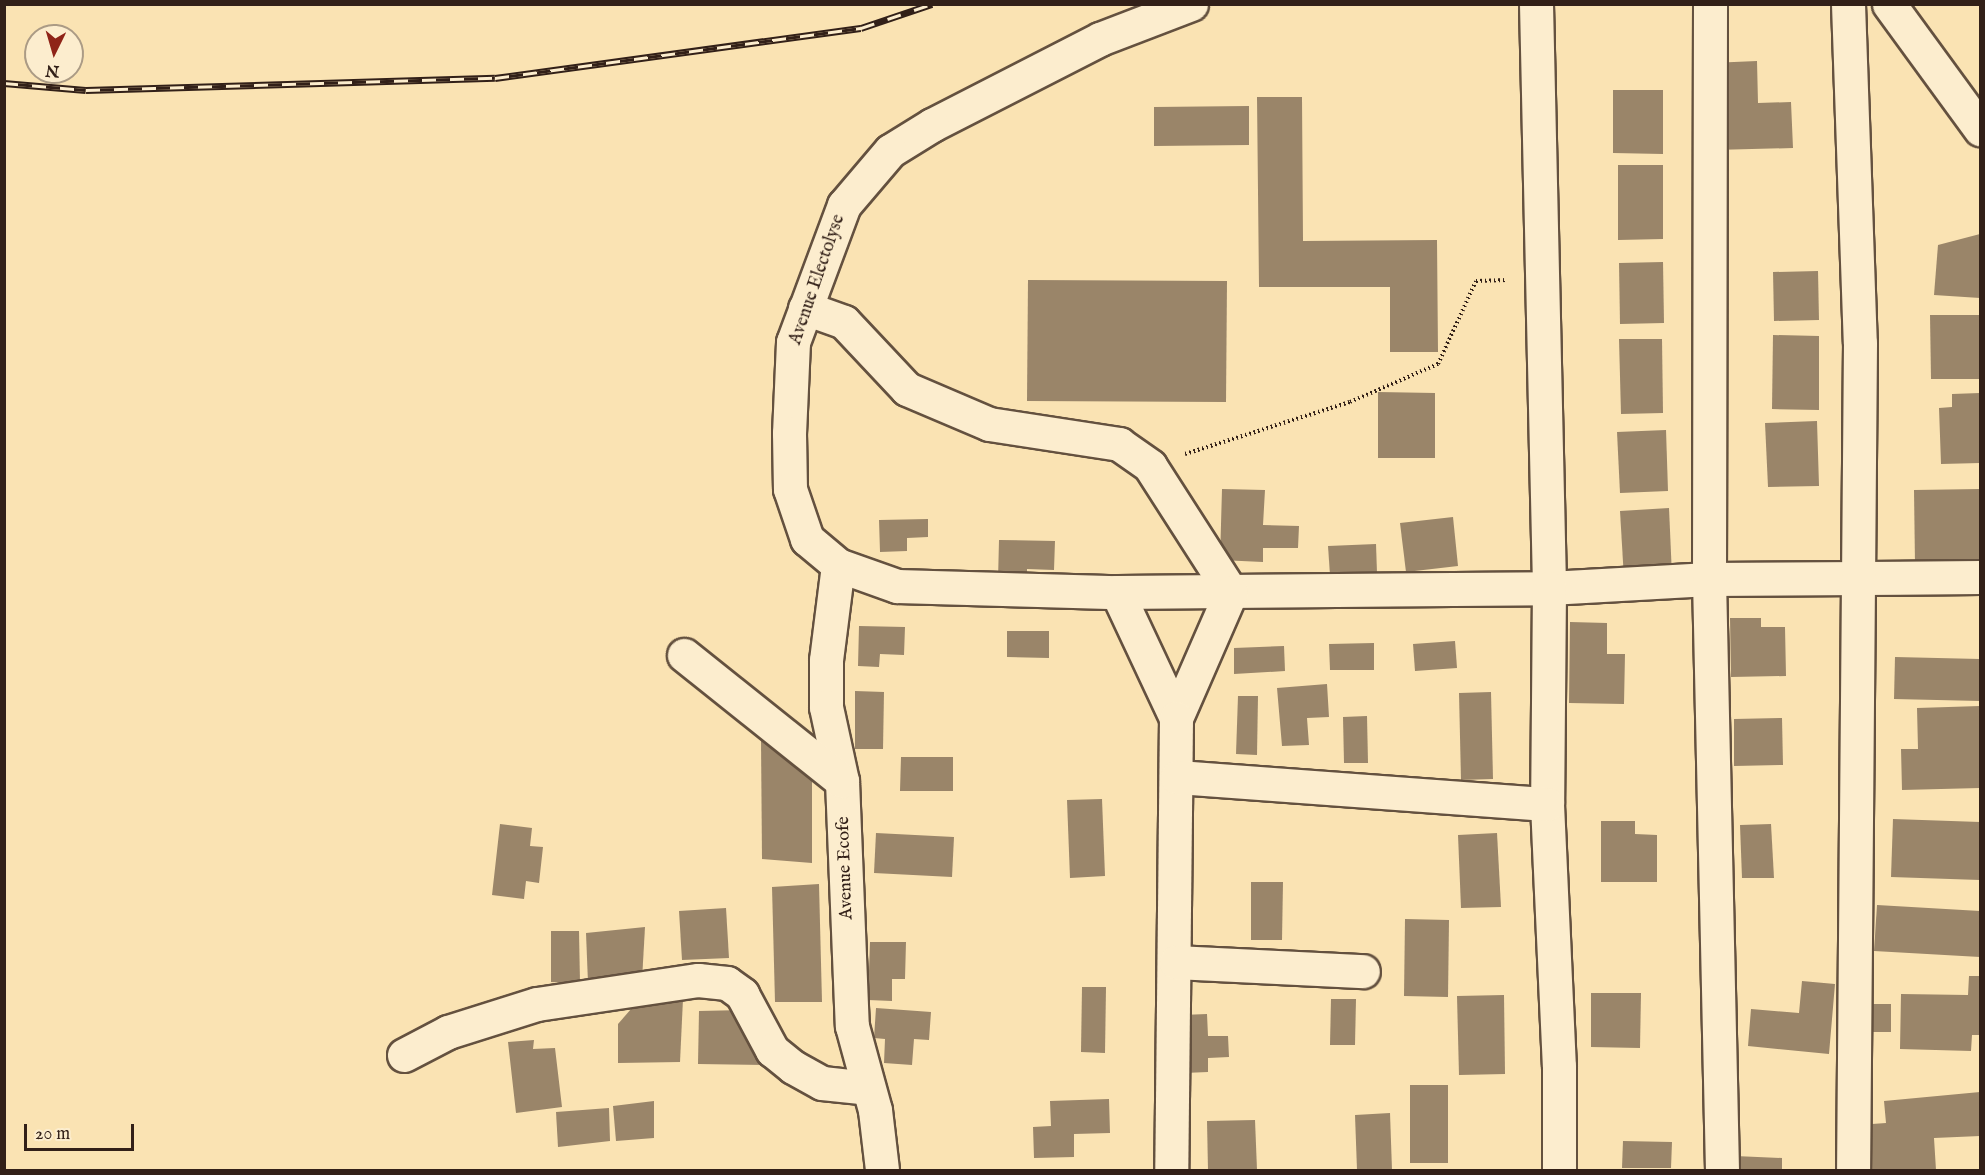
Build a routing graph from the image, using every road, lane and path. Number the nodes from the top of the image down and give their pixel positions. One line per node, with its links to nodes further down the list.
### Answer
1 (1191, 4): 8 (street, Avenue Electolyse)
2 (1536, 4): 7 (street)
3 (1710, 4): 13 (street)
4 (1848, 4): 12 (street)
5 (1889, 4): 6 (street)
6 (1980, 129)
7 (1542, 279): 9 (path); 14 (street)
8 (805, 308): 9 (street); 10 (street, Avenue Electolyse)
9 (1150, 466): 16 (street)
10 (838, 565): 15 (street); 20 (street, Avenue Ecofe)
11 (1980, 577): 12 (street)
12 (1859, 578): 13 (street); 30 (street)
13 (1709, 579): 14 (street); 29 (street)
14 (1550, 588): 16 (street); 21 (street)
15 (1117, 592): 16 (street); 18 (street)
16 (1231, 592): 18 (street)
17 (684, 655): 20 (street)
18 (1176, 718): 19 (street)
19 (1177, 777): 21 (street); 22 (street)
20 (842, 781): 25 (street, Avenue Ecofe)
21 (1547, 804): 28 (street)
22 (1176, 962): 23 (street); 27 (street)
23 (1363, 972)
24 (405, 1054): 25 (street)
25 (868, 1088): 26 (street, Avenue Ecofe)
26 (882, 1170)
27 (1171, 1170)
28 (1559, 1170)
29 (1722, 1170)
30 (1853, 1170)

